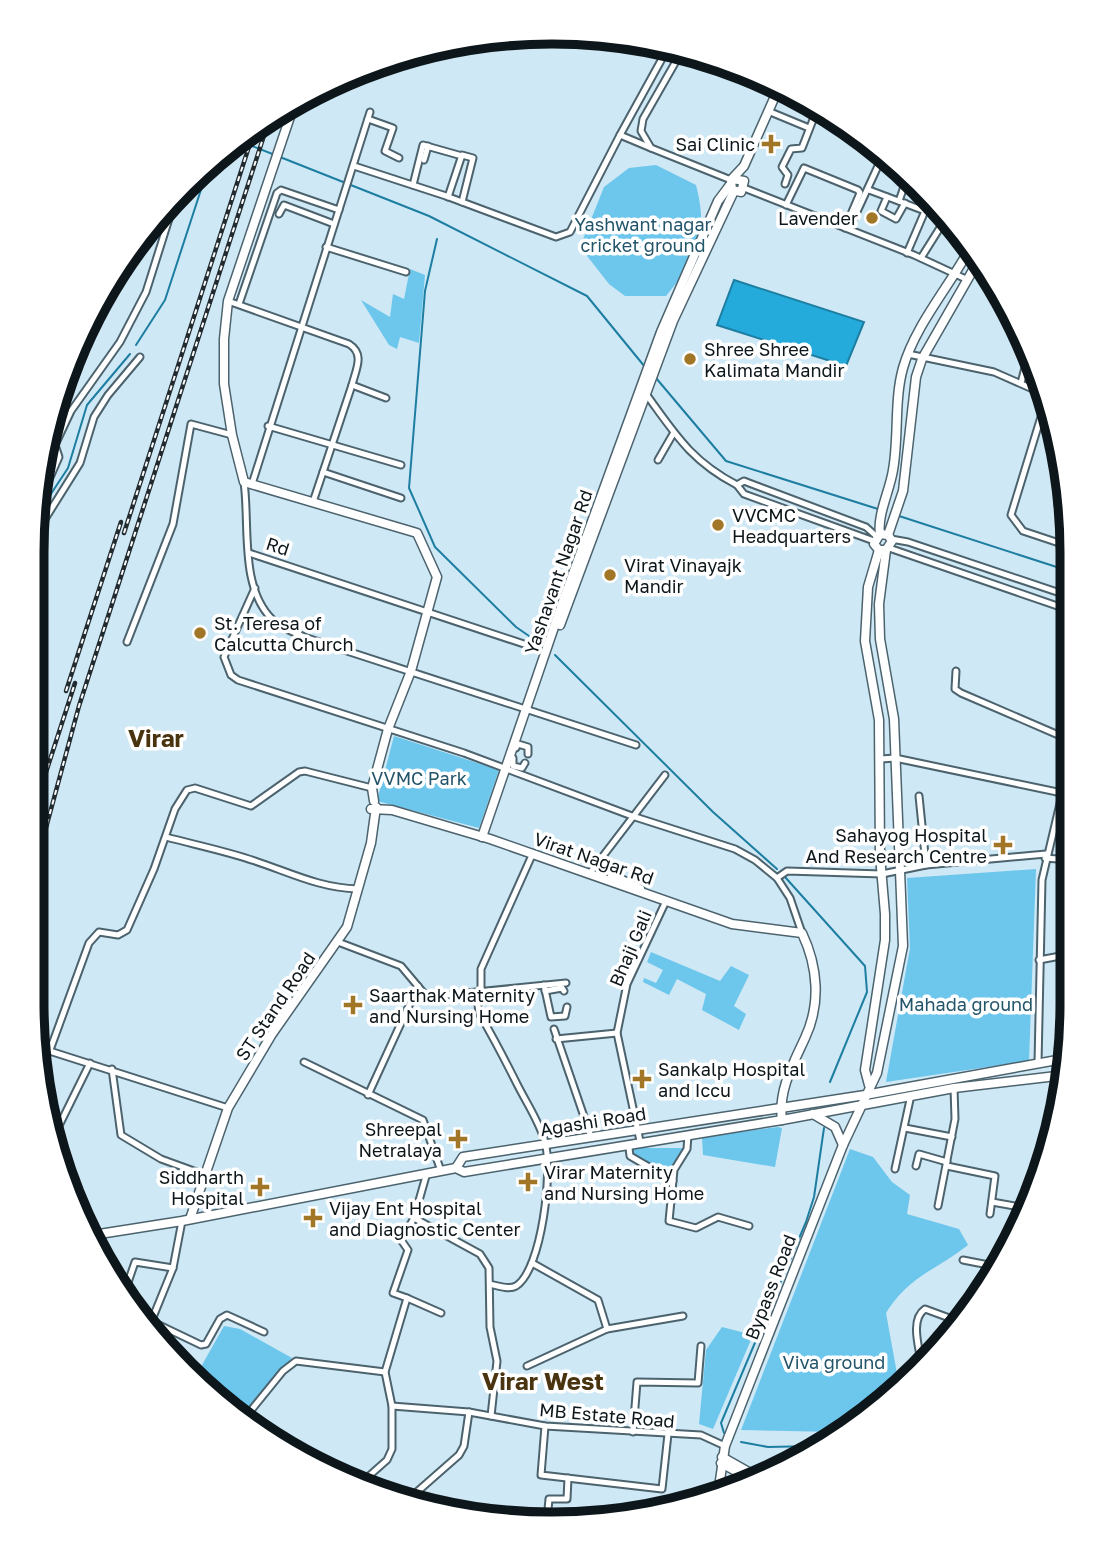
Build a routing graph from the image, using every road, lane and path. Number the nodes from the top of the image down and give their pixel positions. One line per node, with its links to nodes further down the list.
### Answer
1 (663, 57): 10 (street)
2 (677, 60): 12 (street)
3 (775, 95): 5 (street)
4 (370, 111): 8 (street)
5 (768, 111): 9 (street); 18 (street)
6 (290, 117): 45 (street, Rd)
7 (814, 117): 9 (street)
8 (368, 120): 14 (street); 17 (street)
9 (809, 128): 20 (street)
10 (620, 135): 12 (street); 27 (street)
11 (428, 146): 13 (street); 15 (street); 21 (street)
12 (651, 148): 19 (street)
13 (462, 156): 25 (street); 27 (street)
14 (399, 158)
15 (424, 160)
16 (880, 164): 24 (street)
17 (354, 166): 21 (street); 30 (street)
18 (744, 166): 19 (street); 22 (street)
19 (732, 184): 22 (street); 22 (street); 52 (street, Yashavant Nagar Rd)
20 (785, 184)
21 (413, 185): 25 (street)
22 (745, 186): 29 (street)
23 (906, 188): 28 (street)
24 (869, 190): 26 (street); 36 (street)
25 (448, 197): 27 (street)
26 (887, 197): 28 (street); 28 (street)
27 (461, 202)
28 (902, 202): 31 (street)
29 (786, 205): 36 (street); 36 (street)
30 (339, 210): 34 (street); 46 (street)
31 (925, 211): 38 (street)
32 (279, 215): 34 (street)
33 (169, 218): 62 (street)
34 (334, 224): 37 (street)
35 (941, 225): 40 (street)
36 (847, 228): 38 (street)
37 (326, 247): 42 (street); 47 (street)
38 (907, 253): 40 (street)
39 (965, 257): 43 (street)
40 (921, 258): 43 (street)
41 (974, 269): 44 (street)
42 (406, 272)
43 (956, 274): 44 (street); 48 (street)
44 (968, 280): 50 (street)
45 (229, 301): 46 (street); 61 (street, Rd)
46 (239, 304): 47 (street)
47 (301, 326): 54 (street); 59 (street)
48 (908, 354): 50 (street); 71 (street)
49 (140, 357): 75 (street)
50 (922, 359): 53 (street); 72 (street)
51 (1025, 367): 53 (street)
52 (647, 382): 56 (street); 84 (street, Yashavant Nagar Rd)
53 (1021, 383): 55 (street)
54 (352, 385): 57 (street); 63 (street)
55 (1033, 389)
56 (646, 394): 60 (street); 84 (street)
57 (386, 398)
58 (1042, 418): 77 (street)
59 (268, 426): 63 (street); 69 (street)
60 (673, 434): 65 (street); 70 (street)
61 (232, 435): 69 (street, Rd); 83 (street)
62 (56, 444)
63 (331, 446): 66 (street); 67 (street)
64 (55, 448): 68 (street)
65 (658, 460)
66 (401, 465)
67 (323, 472): 73 (street); 74 (street)
68 (49, 481)
69 (248, 483): 74 (street); 78 (street, Rd)
70 (737, 485): 76 (street); 76 (street)
71 (890, 487): 72 (street); 76 (street)
72 (904, 491): 76 (street)
73 (401, 498)
74 (313, 502): 82 (street)
75 (45, 519)
76 (884, 538): 80 (street); 81 (street); 92 (street, Bypass Road); 93 (street)
77 (1060, 543)
78 (249, 553): 79 (street); 82 (street, Rd)
79 (255, 588): 85 (street); 88 (street)
80 (1060, 593)
81 (1060, 606)
82 (429, 611): 84 (street, Rd); 85 (street)
83 (127, 642)
84 (543, 651): 87 (street, Yashavant Nagar Rd)
85 (411, 671): 87 (street); 88 (street)
86 (957, 671): 89 (street)
87 (526, 711): 90 (street); 95 (street, Yashavant Nagar Rd)
88 (388, 729): 95 (street); 97 (street)
89 (1060, 736)
90 (636, 746)
91 (528, 754): 95 (street)
92 (895, 758): 93 (street); 98 (street); 109 (street, Bypass Road)
93 (881, 759): 111 (street)
94 (525, 763): 95 (street)
95 (508, 765): 102 (street); 103 (street, Yashavant Nagar Rd)
96 (665, 775): 102 (street)
97 (372, 788): 101 (street, ST Stand Road); 104 (street)
98 (1060, 793)
99 (919, 796): 108 (street)
100 (1060, 800): 106 (street)
101 (374, 806): 103 (street, Virat Nagar Rd); 113 (street, ST Stand Road)
102 (632, 816): 110 (street); 112 (street)
103 (483, 834): 105 (street, Virat Nagar Rd); 110 (street)
104 (166, 836): 113 (street); 130 (street)
105 (533, 853): 110 (street, Virat Nagar Rd); 123 (street)
106 (1045, 856): 107 (street); 108 (street); 118 (street)
107 (1060, 858)
108 (926, 865): 109 (street)
109 (900, 869): 111 (street); 137 (street, Bypass Road)
110 (592, 871): 114 (street, Virat Nagar Rd)
111 (882, 874): 112 (street); 137 (street)
112 (778, 877): 115 (street)
113 (358, 889): 116 (street, ST Stand Road)
114 (666, 901): 115 (street, Virat Nagar Rd); 127 (street, Bhaji Gali)
115 (802, 933): 144 (street)
116 (338, 942): 120 (street); 143 (street, ST Stand Road)
117 (1060, 956): 118 (street)
118 (1039, 961): 134 (street)
119 (566, 983): 121 (street)
120 (418, 986): 123 (street); 141 (street)
121 (545, 988): 122 (street); 123 (street); 125 (street)
122 (564, 991)
123 (481, 992)
124 (477, 998): 154 (street)
125 (567, 1007)
126 (554, 1029): 128 (street)
127 (617, 1033): 128 (street); 149 (street, Bhaji Gali)
128 (556, 1039): 151 (street)
129 (46, 1049): 130 (street)
130 (50, 1050): 133 (street)
131 (1057, 1059): 134 (street, Agashi Road)
132 (304, 1062): 141 (street)
133 (90, 1063): 135 (street); 147 (street)
134 (1038, 1063): 139 (street, Agashi Road)
135 (112, 1069): 143 (street); 163 (street)
136 (1055, 1077): 138 (street, Agashi Road)
137 (869, 1085): 139 (street, Bypass Road)
138 (954, 1088): 140 (street, Agashi Road); 152 (street)
139 (865, 1095): 142 (street, Bypass Road); 144 (street, Agashi Road)
140 (911, 1095): 142 (street, Agashi Road); 148 (street)
141 (368, 1096): 162 (street)
142 (860, 1106): 145 (street, Agashi Road); 155 (street, Bypass Road)
143 (228, 1108): 163 (street, ST Stand Road)
144 (781, 1108): 146 (street); 149 (street, Agashi Road)
145 (813, 1114): 146 (street, Agashi Road); 155 (street)
146 (782, 1120): 150 (street, Agashi Road)
147 (59, 1126)
148 (905, 1128): 152 (street); 161 (street)
149 (637, 1129): 151 (street, Agashi Road); 153 (street, Bhaji Gali)
150 (688, 1135): 153 (street, Agashi Road); 165 (street)
151 (591, 1137): 154 (street, Agashi Road)
152 (952, 1137): 158 (street)
153 (640, 1141): 157 (street, Agashi Road)
154 (546, 1145): 157 (street); 160 (street, Agashi Road)
155 (843, 1145): 199 (street, Bypass Road)
156 (629, 1149): 165 (street)
157 (547, 1159): 160 (street, Agashi Road); 175 (street)
158 (947, 1164): 159 (street); 166 (street); 167 (street)
159 (916, 1166)
160 (456, 1168): 162 (street, Agashi Road)
161 (895, 1169)
162 (441, 1171): 164 (street, Agashi Road)
163 (205, 1175): 171 (street, ST Stand Road)
164 (426, 1175): 170 (street); 171 (street, Agashi Road)
165 (673, 1181): 172 (street)
166 (992, 1202): 168 (street); 169 (street)
167 (938, 1206)
168 (1018, 1207)
169 (990, 1214)
170 (414, 1218): 179 (street); 180 (street)
171 (186, 1220): 173 (street, Agashi Road); 177 (street)
172 (749, 1226)
173 (99, 1234)
174 (963, 1260): 176 (street)
175 (532, 1263): 179 (street); 185 (street)
176 (988, 1265)
177 (173, 1268): 178 (street); 184 (street)
178 (128, 1284)
179 (490, 1284): 195 (street)
180 (407, 1298): 181 (street); 191 (street)
181 (441, 1313)
182 (683, 1316): 185 (street)
183 (951, 1318): 189 (street)
184 (153, 1319)
185 (607, 1329): 190 (street)
186 (162, 1330): 187 (street)
187 (264, 1332)
188 (701, 1346): 197 (street)
189 (920, 1353)
190 (527, 1366)
191 (384, 1372): 192 (street); 193 (street)
192 (392, 1406): 194 (street, MB Estate Road); 203 (street)
193 (250, 1412)
194 (469, 1412): 195 (street, MB Estate Road); 206 (street)
195 (491, 1416): 196 (street, MB Estate Road)
196 (545, 1426): 197 (street, MB Estate Road); 204 (street)
197 (633, 1432): 198 (street, MB Estate Road)
198 (668, 1434): 199 (street, MB Estate Road); 204 (street)
199 (725, 1446): 200 (street, Bypass Road)
200 (722, 1460): 201 (street); 202 (street); 205 (street, Bypass Road)
201 (748, 1473)
202 (744, 1475)
203 (367, 1477)
204 (568, 1478): 207 (street)
205 (719, 1483)
206 (415, 1493)
207 (548, 1512)

